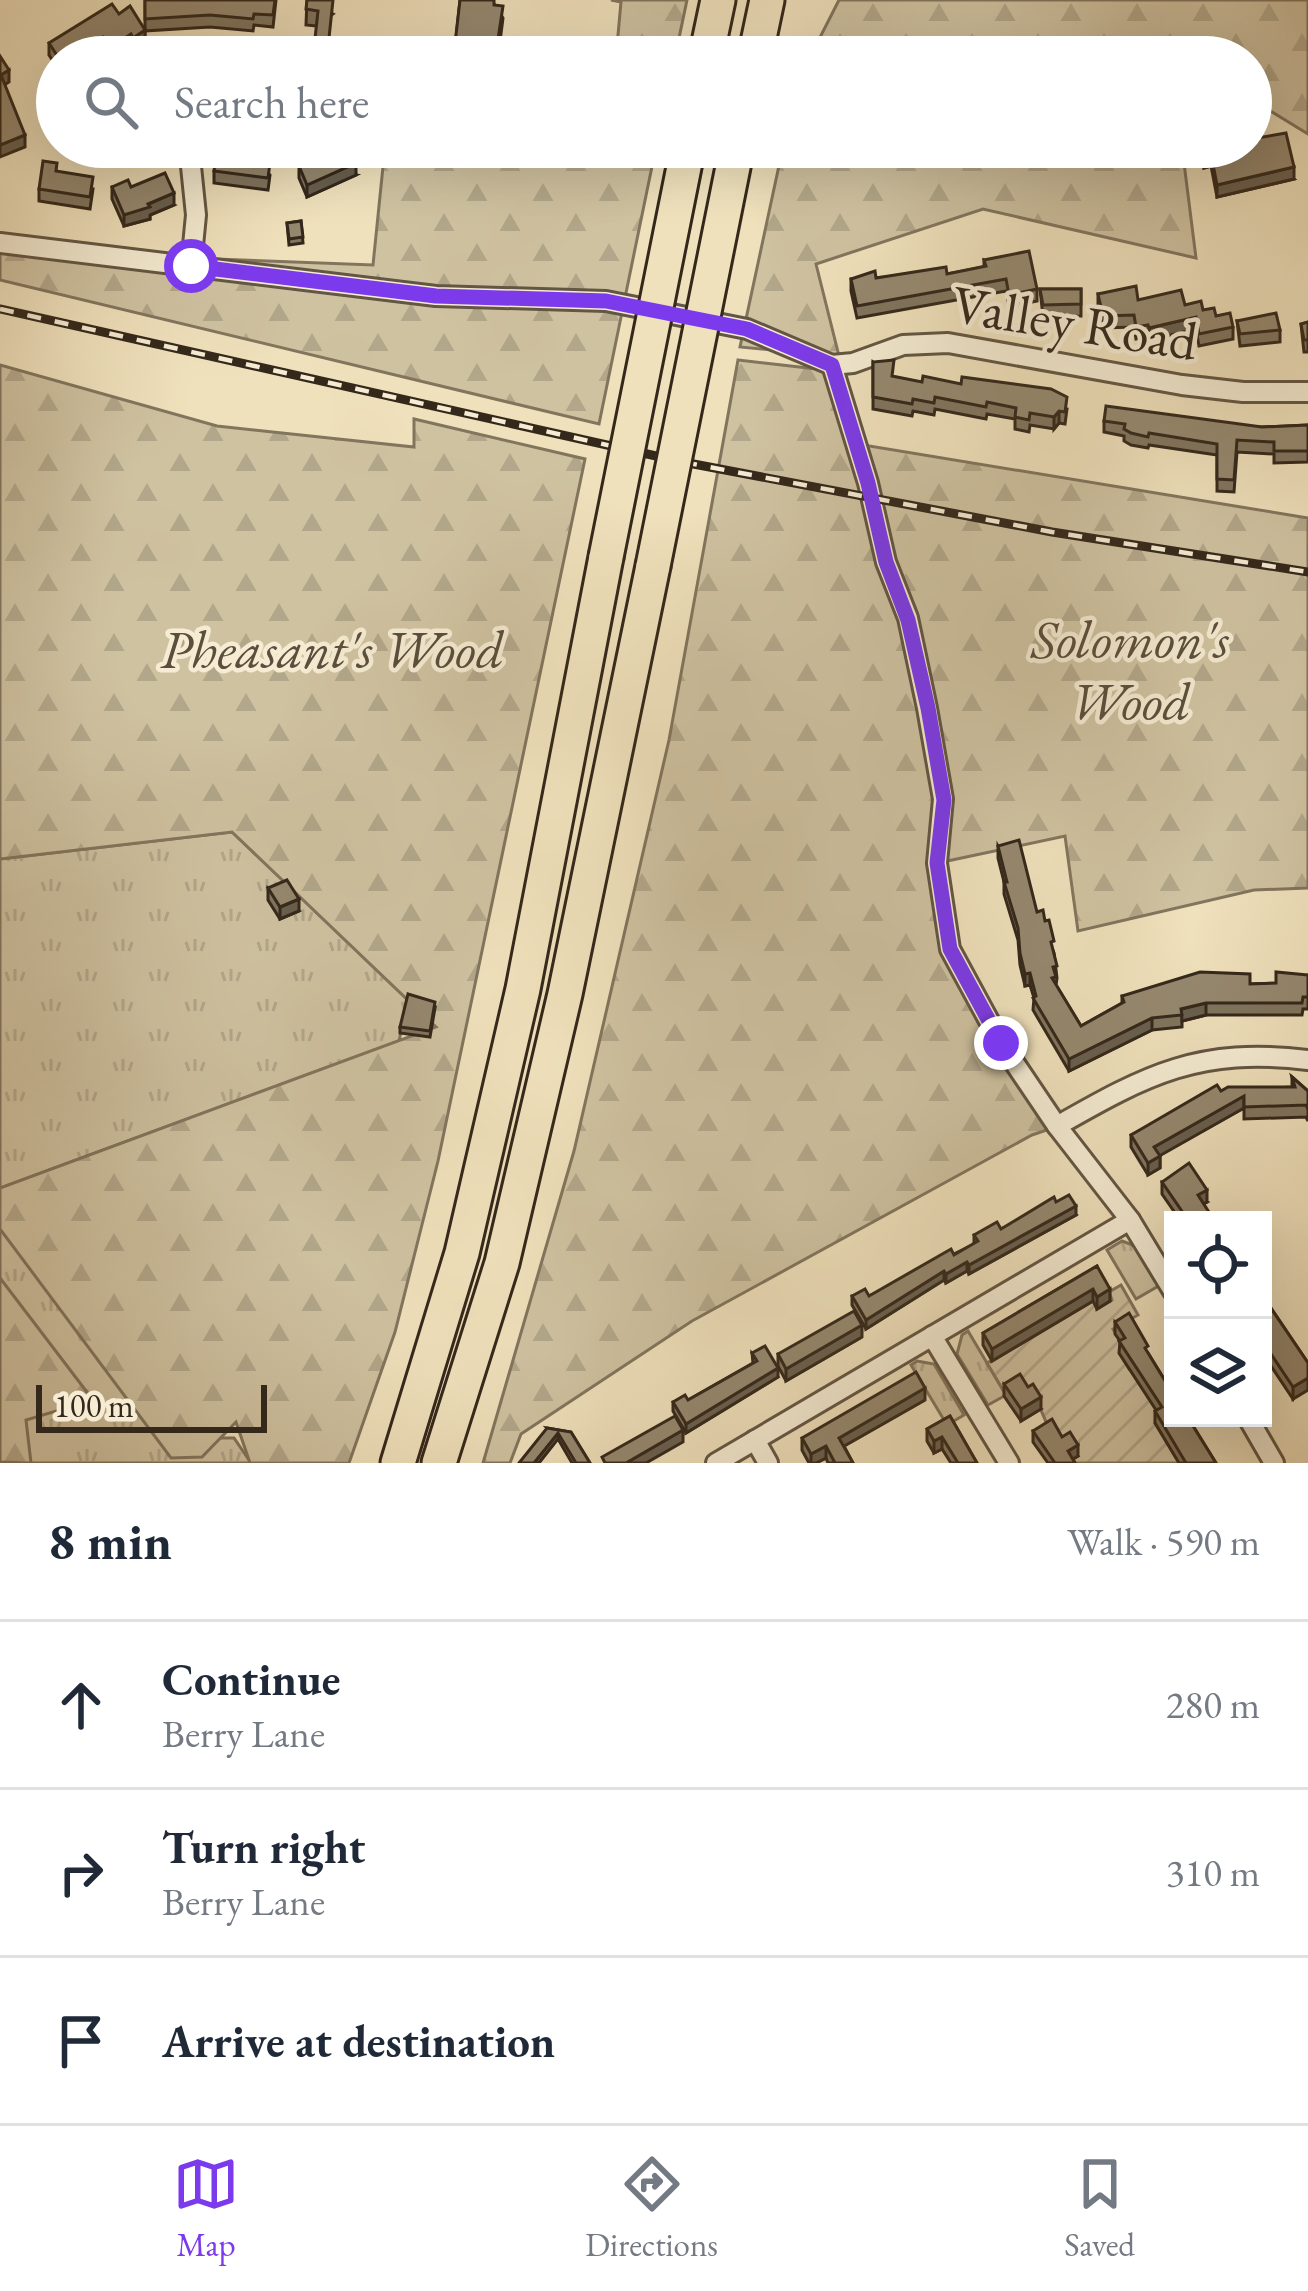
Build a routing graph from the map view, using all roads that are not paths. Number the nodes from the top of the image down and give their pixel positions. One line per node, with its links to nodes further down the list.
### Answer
1 (718, 0): 3 (highway)
2 (766, 5): 4 (highway)
3 (710, 36)
4 (759, 36)
5 (191, 168): 9 (street)
6 (684, 168): 19 (highway, bridge)
7 (733, 168): 20 (highway, bridge)
8 (0, 243): 9 (street)
9 (191, 266): 10 (street)
10 (832, 365): 11 (street, Valley Road); 13 (street)
11 (1308, 392)
12 (1308, 1060): 13 (street)
13 (1057, 1126): 14 (street)
14 (1130, 1220): 15 (street); 16 (street)
15 (1164, 1276)
16 (932, 1336): 18 (street); 23 (street)
17 (1253, 1427): 24 (street)
18 (754, 1440): 21 (street); 22 (street)
19 (398, 1463)
20 (440, 1463)
21 (716, 1463)
22 (768, 1463)
23 (1009, 1463)
24 (1274, 1463)

